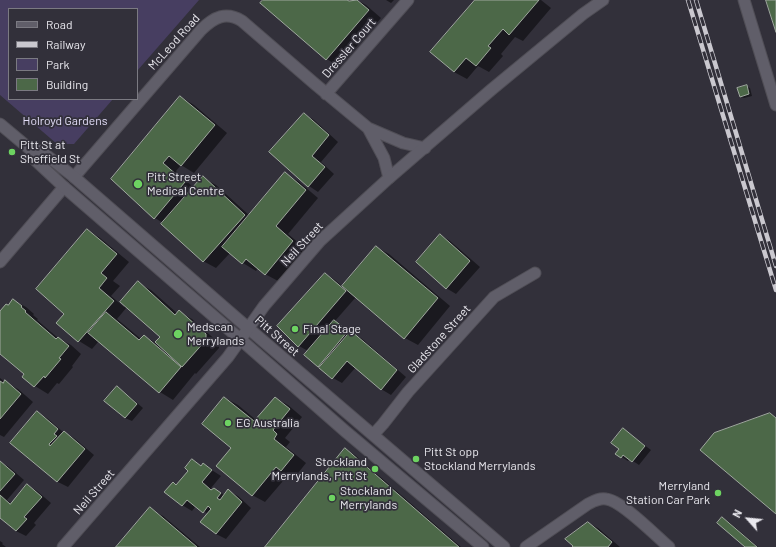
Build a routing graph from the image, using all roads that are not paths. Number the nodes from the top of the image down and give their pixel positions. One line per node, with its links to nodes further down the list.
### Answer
1 (408, 0): 4 (street, Dressler Court)
2 (603, 0): 8 (street, Neil Street)
3 (744, 0): 5 (street)
4 (326, 94): 7 (street, McLeod Road); 10 (street, McLeod Road)
5 (776, 105)
6 (0, 124): 9 (street, Pitt Street)
7 (368, 128): 8 (street, McLeod Road); 11 (street, McLeod Road)
8 (425, 148): 11 (street, Neil Street)
9 (31, 150): 10 (street, Pitt Street); 12 (street, Pitt Street)
10 (74, 177): 15 (street, Pitt Street)
11 (389, 178): 15 (street, Neil Street)
12 (64, 187): 13 (street); 16 (street, Pitt Street)
13 (0, 262)
14 (535, 273): 17 (street, Gladstone Street)
15 (248, 328): 16 (street, Neil Street); 17 (street, Pitt Street)
16 (240, 339): 18 (street, Neil Street); 19 (street, Pitt Street)
17 (373, 435): 20 (street, Pitt Street)
18 (63, 547)
19 (483, 547)
20 (504, 547)
21 (526, 547): 22 (street)
22 (669, 547)

